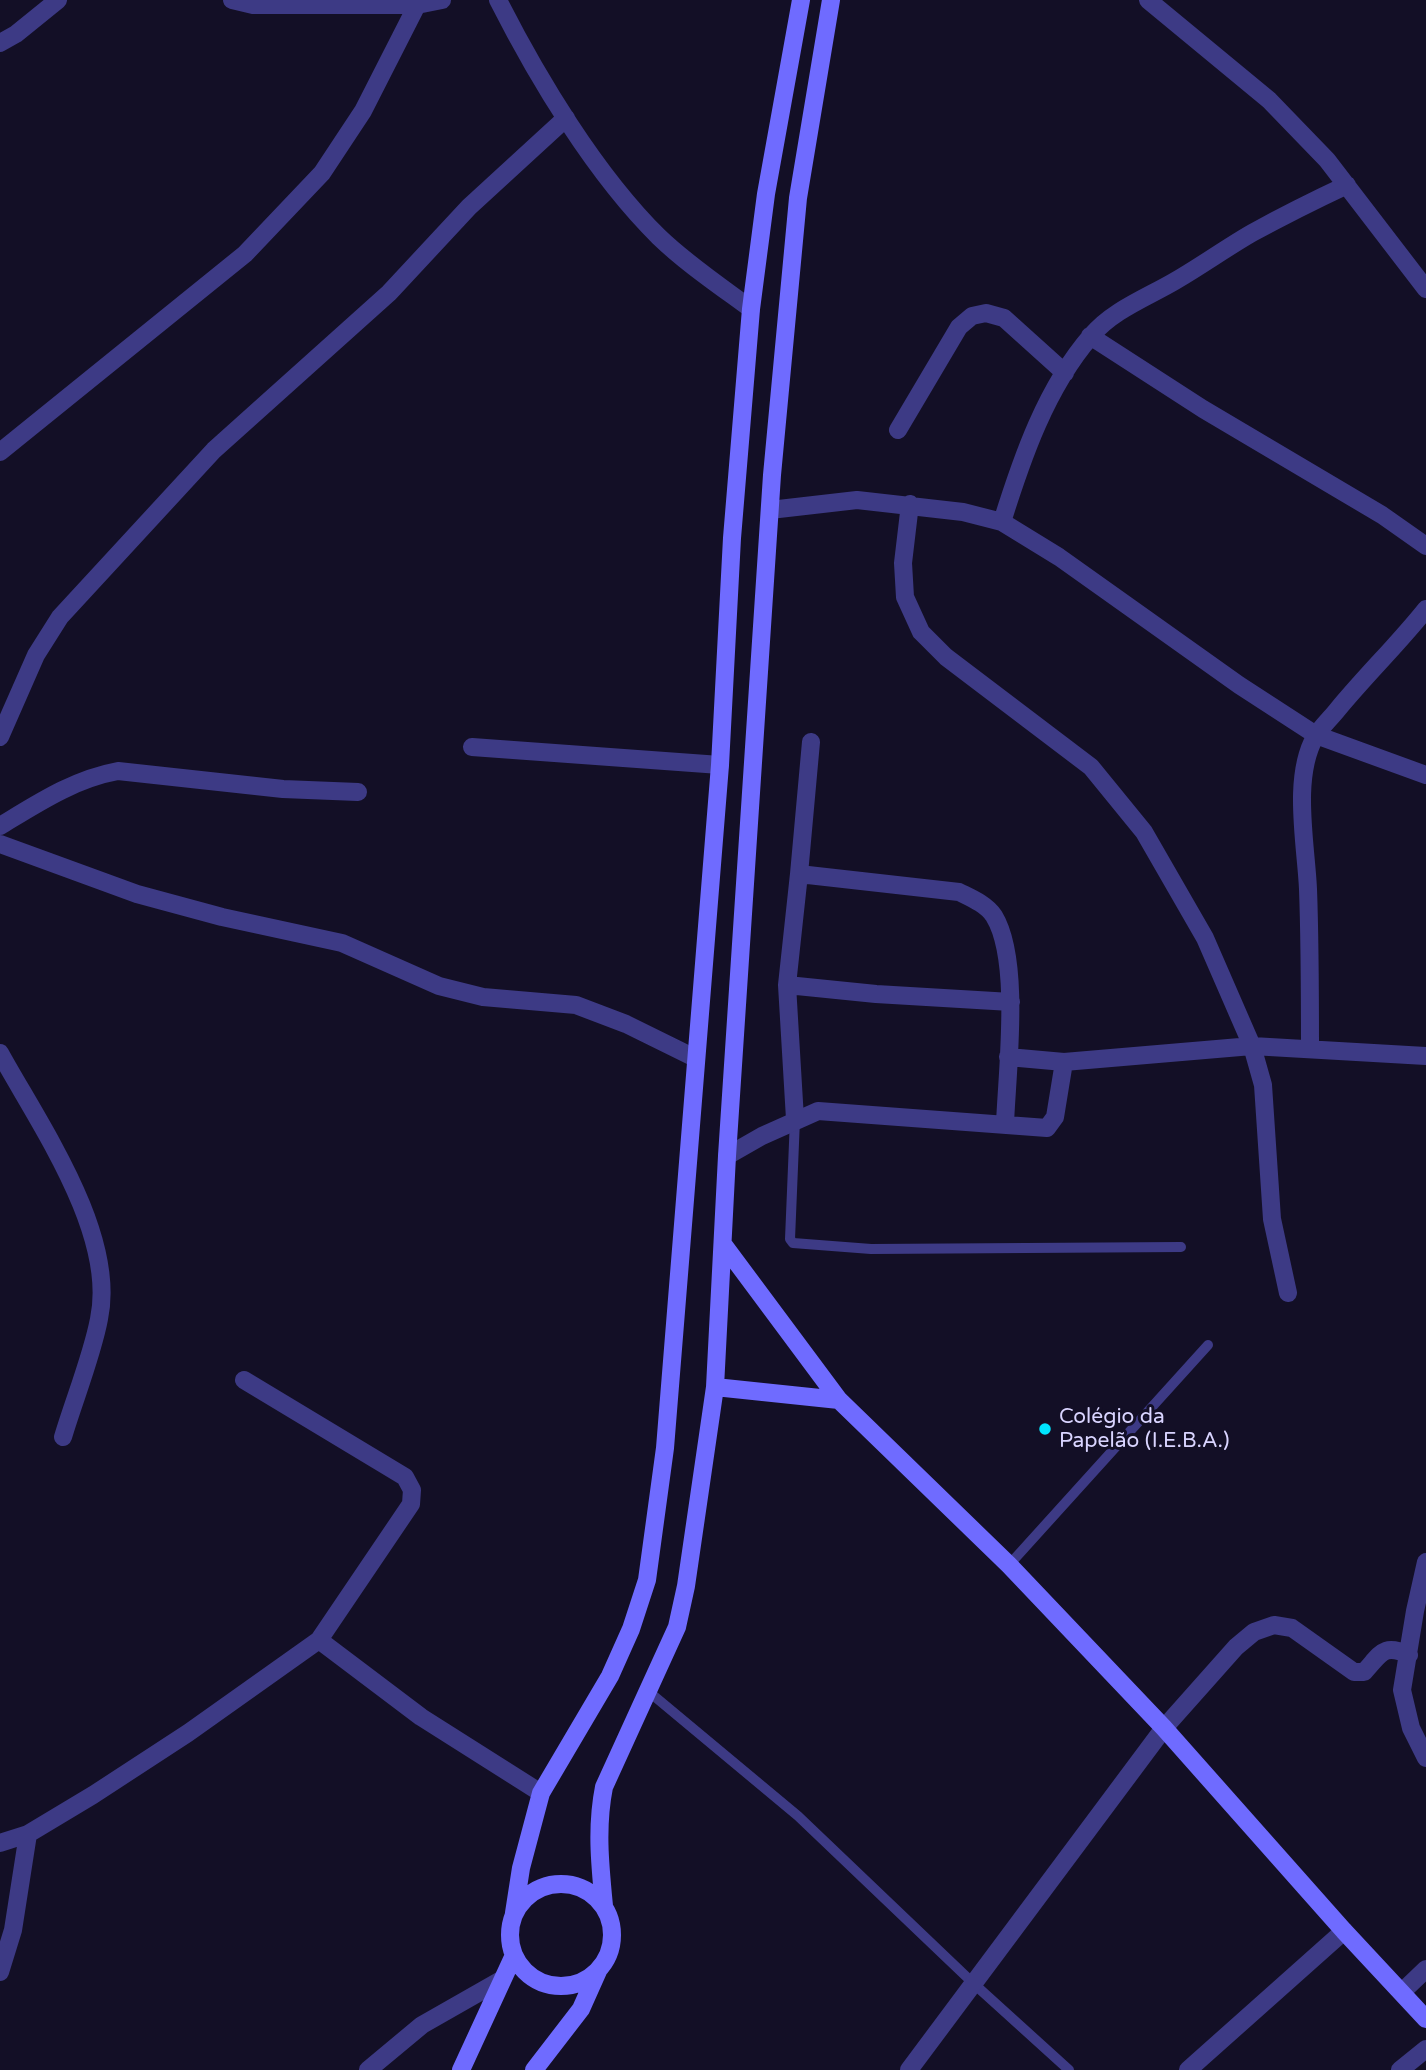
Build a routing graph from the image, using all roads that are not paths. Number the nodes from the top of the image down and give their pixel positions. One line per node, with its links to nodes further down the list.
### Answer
1 (58, 0): 9 (street)
2 (232, 0): 8 (street)
3 (442, 0): 8 (street)
4 (498, 0): 10 (street)
5 (801, 0): 13 (street)
6 (831, 0): 19 (street)
7 (1148, 0): 11 (street)
8 (417, 5): 17 (street)
9 (0, 43)
10 (566, 118): 13 (street); 24 (street)
11 (1347, 185): 12 (street); 14 (street)
12 (1426, 289)
13 (751, 309): 27 (street)
14 (1090, 336): 15 (street); 21 (street)
15 (1065, 373): 16 (street); 20 (street)
16 (898, 430)
17 (0, 452)
18 (910, 504): 19 (street); 20 (street); 35 (street)
19 (770, 510): 44 (street)
20 (1002, 522): 23 (street)
21 (1426, 546)
22 (1426, 609): 23 (street)
23 (1316, 735): 28 (street); 36 (street)
24 (0, 737)
25 (811, 743): 32 (street)
26 (472, 747): 27 (street)
27 (720, 765): 40 (street)
28 (1426, 775)
29 (358, 792): 30 (street)
30 (0, 826)
31 (0, 844): 40 (street)
32 (799, 874): 33 (street); 34 (street)
33 (787, 985): 34 (street); 42 (street)
34 (1011, 1002): 39 (street)
35 (1252, 1046): 36 (street); 41 (street); 47 (street)
36 (1310, 1049): 38 (street)
37 (0, 1053): 52 (street)
38 (1426, 1056)
39 (1007, 1057): 41 (street); 43 (street)
40 (695, 1058): 61 (street)
41 (1064, 1062): 43 (street)
42 (795, 1119): 43 (street); 44 (street); 46 (lane)
43 (1005, 1124)
44 (727, 1156): 45 (street)
45 (723, 1244): 50 (street); 51 (street)
46 (1181, 1247)
47 (1288, 1293)
48 (1208, 1345): 54 (lane)
49 (244, 1381): 56 (street)
50 (715, 1387): 51 (street); 58 (street)
51 (839, 1399): 54 (street)
52 (62, 1437)
53 (1426, 1562): 55 (street)
54 (1009, 1565): 59 (street)
55 (1421, 1609): 57 (street)
56 (319, 1640): 61 (street); 62 (street)
57 (1409, 1655): 59 (street); 60 (street)
58 (648, 1691): 64 (street); 72 (lane)
59 (1164, 1728): 66 (street); 72 (street)
60 (1426, 1758)
61 (541, 1793): 65 (street)
62 (28, 1834): 63 (street); 70 (street)
63 (0, 1843)
64 (604, 1906): 65 (street); 68 (street)
65 (514, 1913): 67 (street)
66 (1344, 1931): 73 (street); 81 (street)
67 (514, 1955): 68 (street); 71 (street)
68 (600, 1968): 78 (street)
69 (1426, 1969): 73 (street)
70 (0, 1972)
71 (501, 1980): 76 (street); 77 (street)
72 (973, 1983): 79 (street); 80 (lane)
73 (1402, 1992): 74 (street)
74 (1426, 2019)
75 (1426, 2049): 82 (street)
76 (368, 2070)
77 (461, 2070)
78 (534, 2070)
79 (909, 2070)
80 (1069, 2070)
81 (1188, 2070)
82 (1400, 2070)

